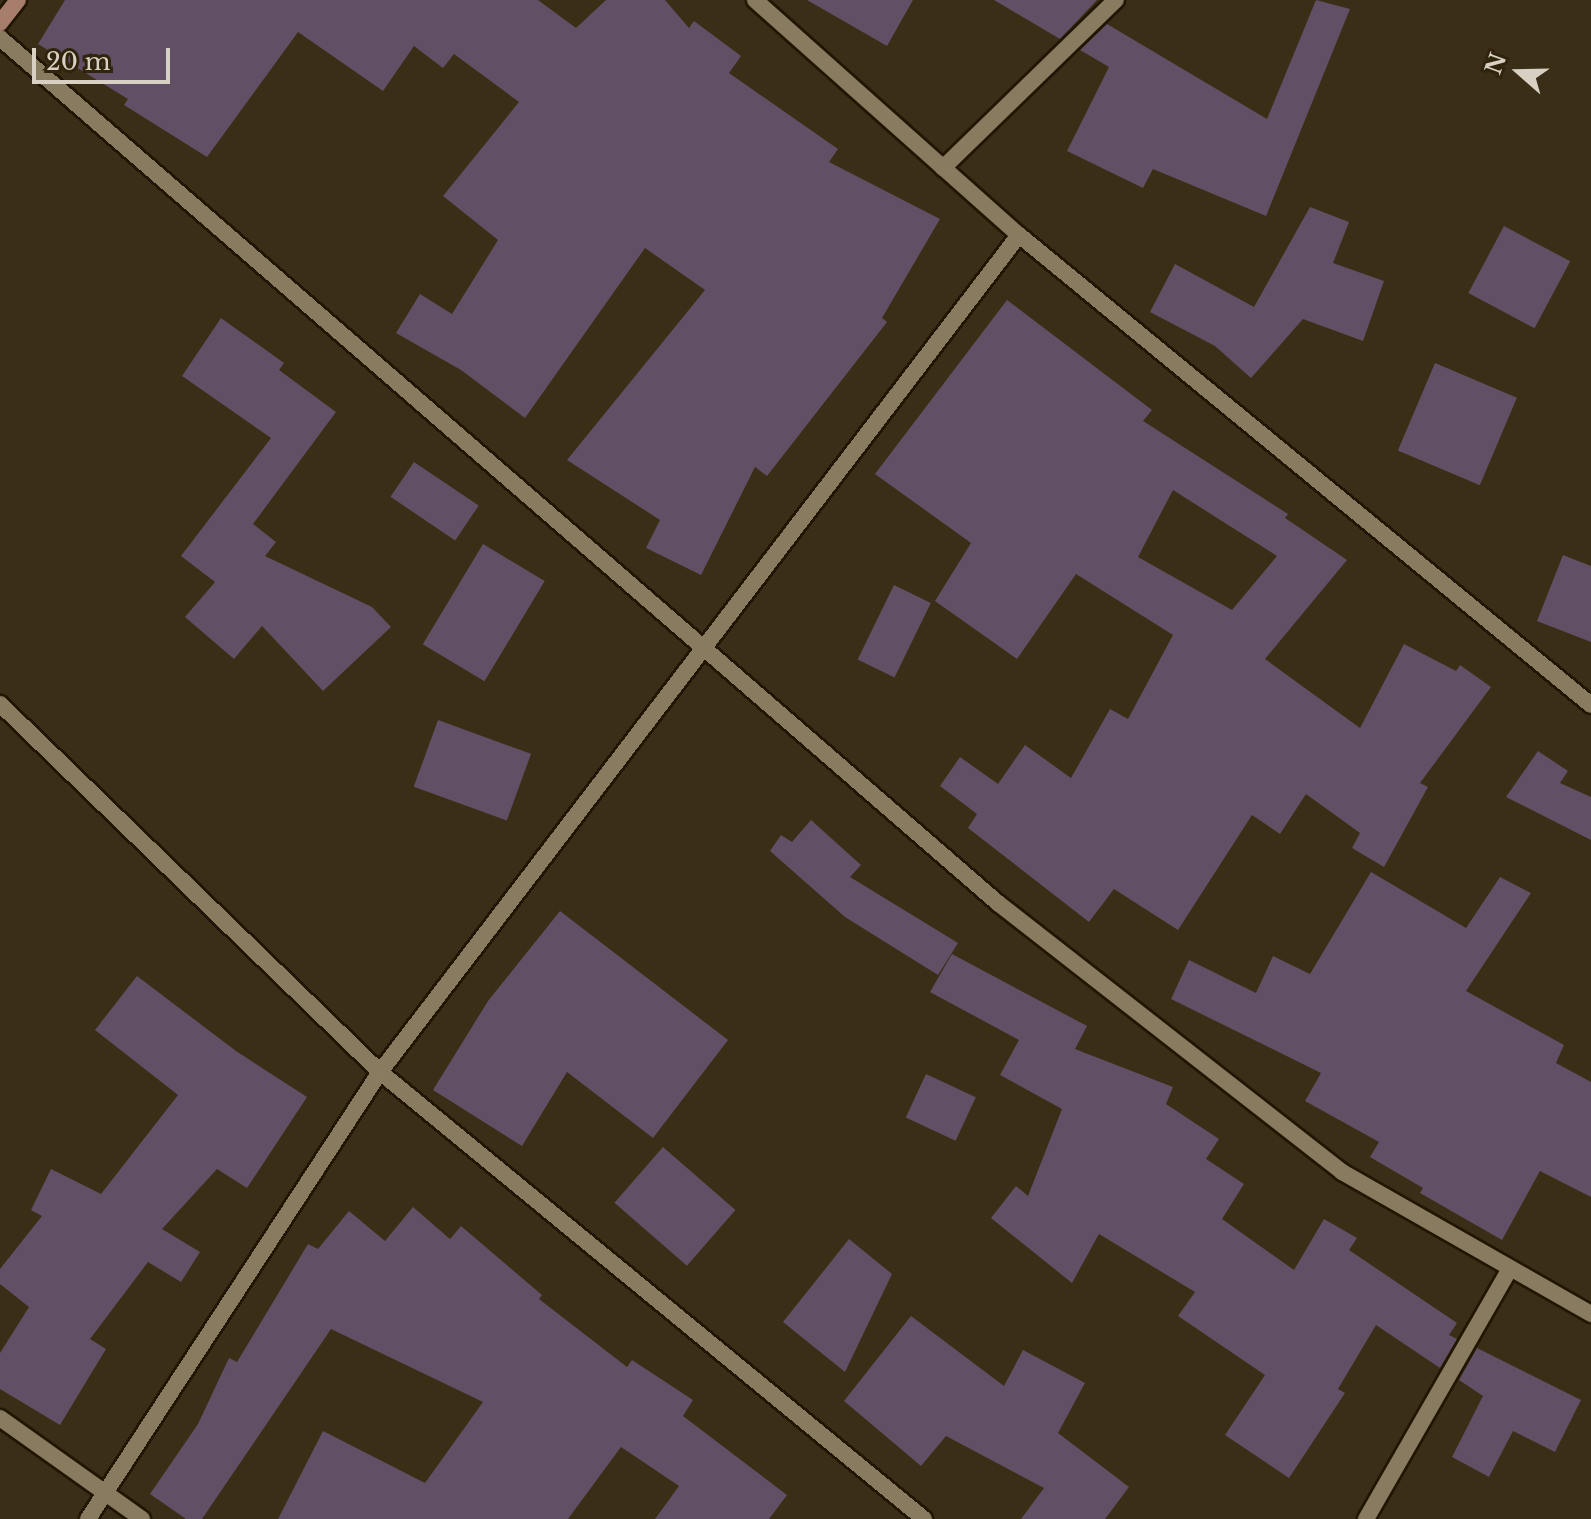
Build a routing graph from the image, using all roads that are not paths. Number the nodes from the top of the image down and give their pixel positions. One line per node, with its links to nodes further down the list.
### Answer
1 (18, 0): 4 (street)
2 (755, 0): 6 (street)
3 (1116, 0): 6 (street)
4 (0, 23)
5 (0, 38): 8 (street)
6 (943, 168): 7 (street)
7 (1019, 235): 8 (street); 10 (street)
8 (704, 653): 11 (street); 12 (street)
9 (0, 704): 11 (street)
10 (1591, 705)
11 (380, 1072): 15 (street); 18 (street)
12 (1509, 1270): 13 (street); 19 (street)
13 (1591, 1314)
14 (0, 1418): 15 (street)
15 (103, 1492): 16 (street); 17 (street)
16 (88, 1519)
17 (142, 1519)
18 (924, 1519)
19 (1366, 1519)

